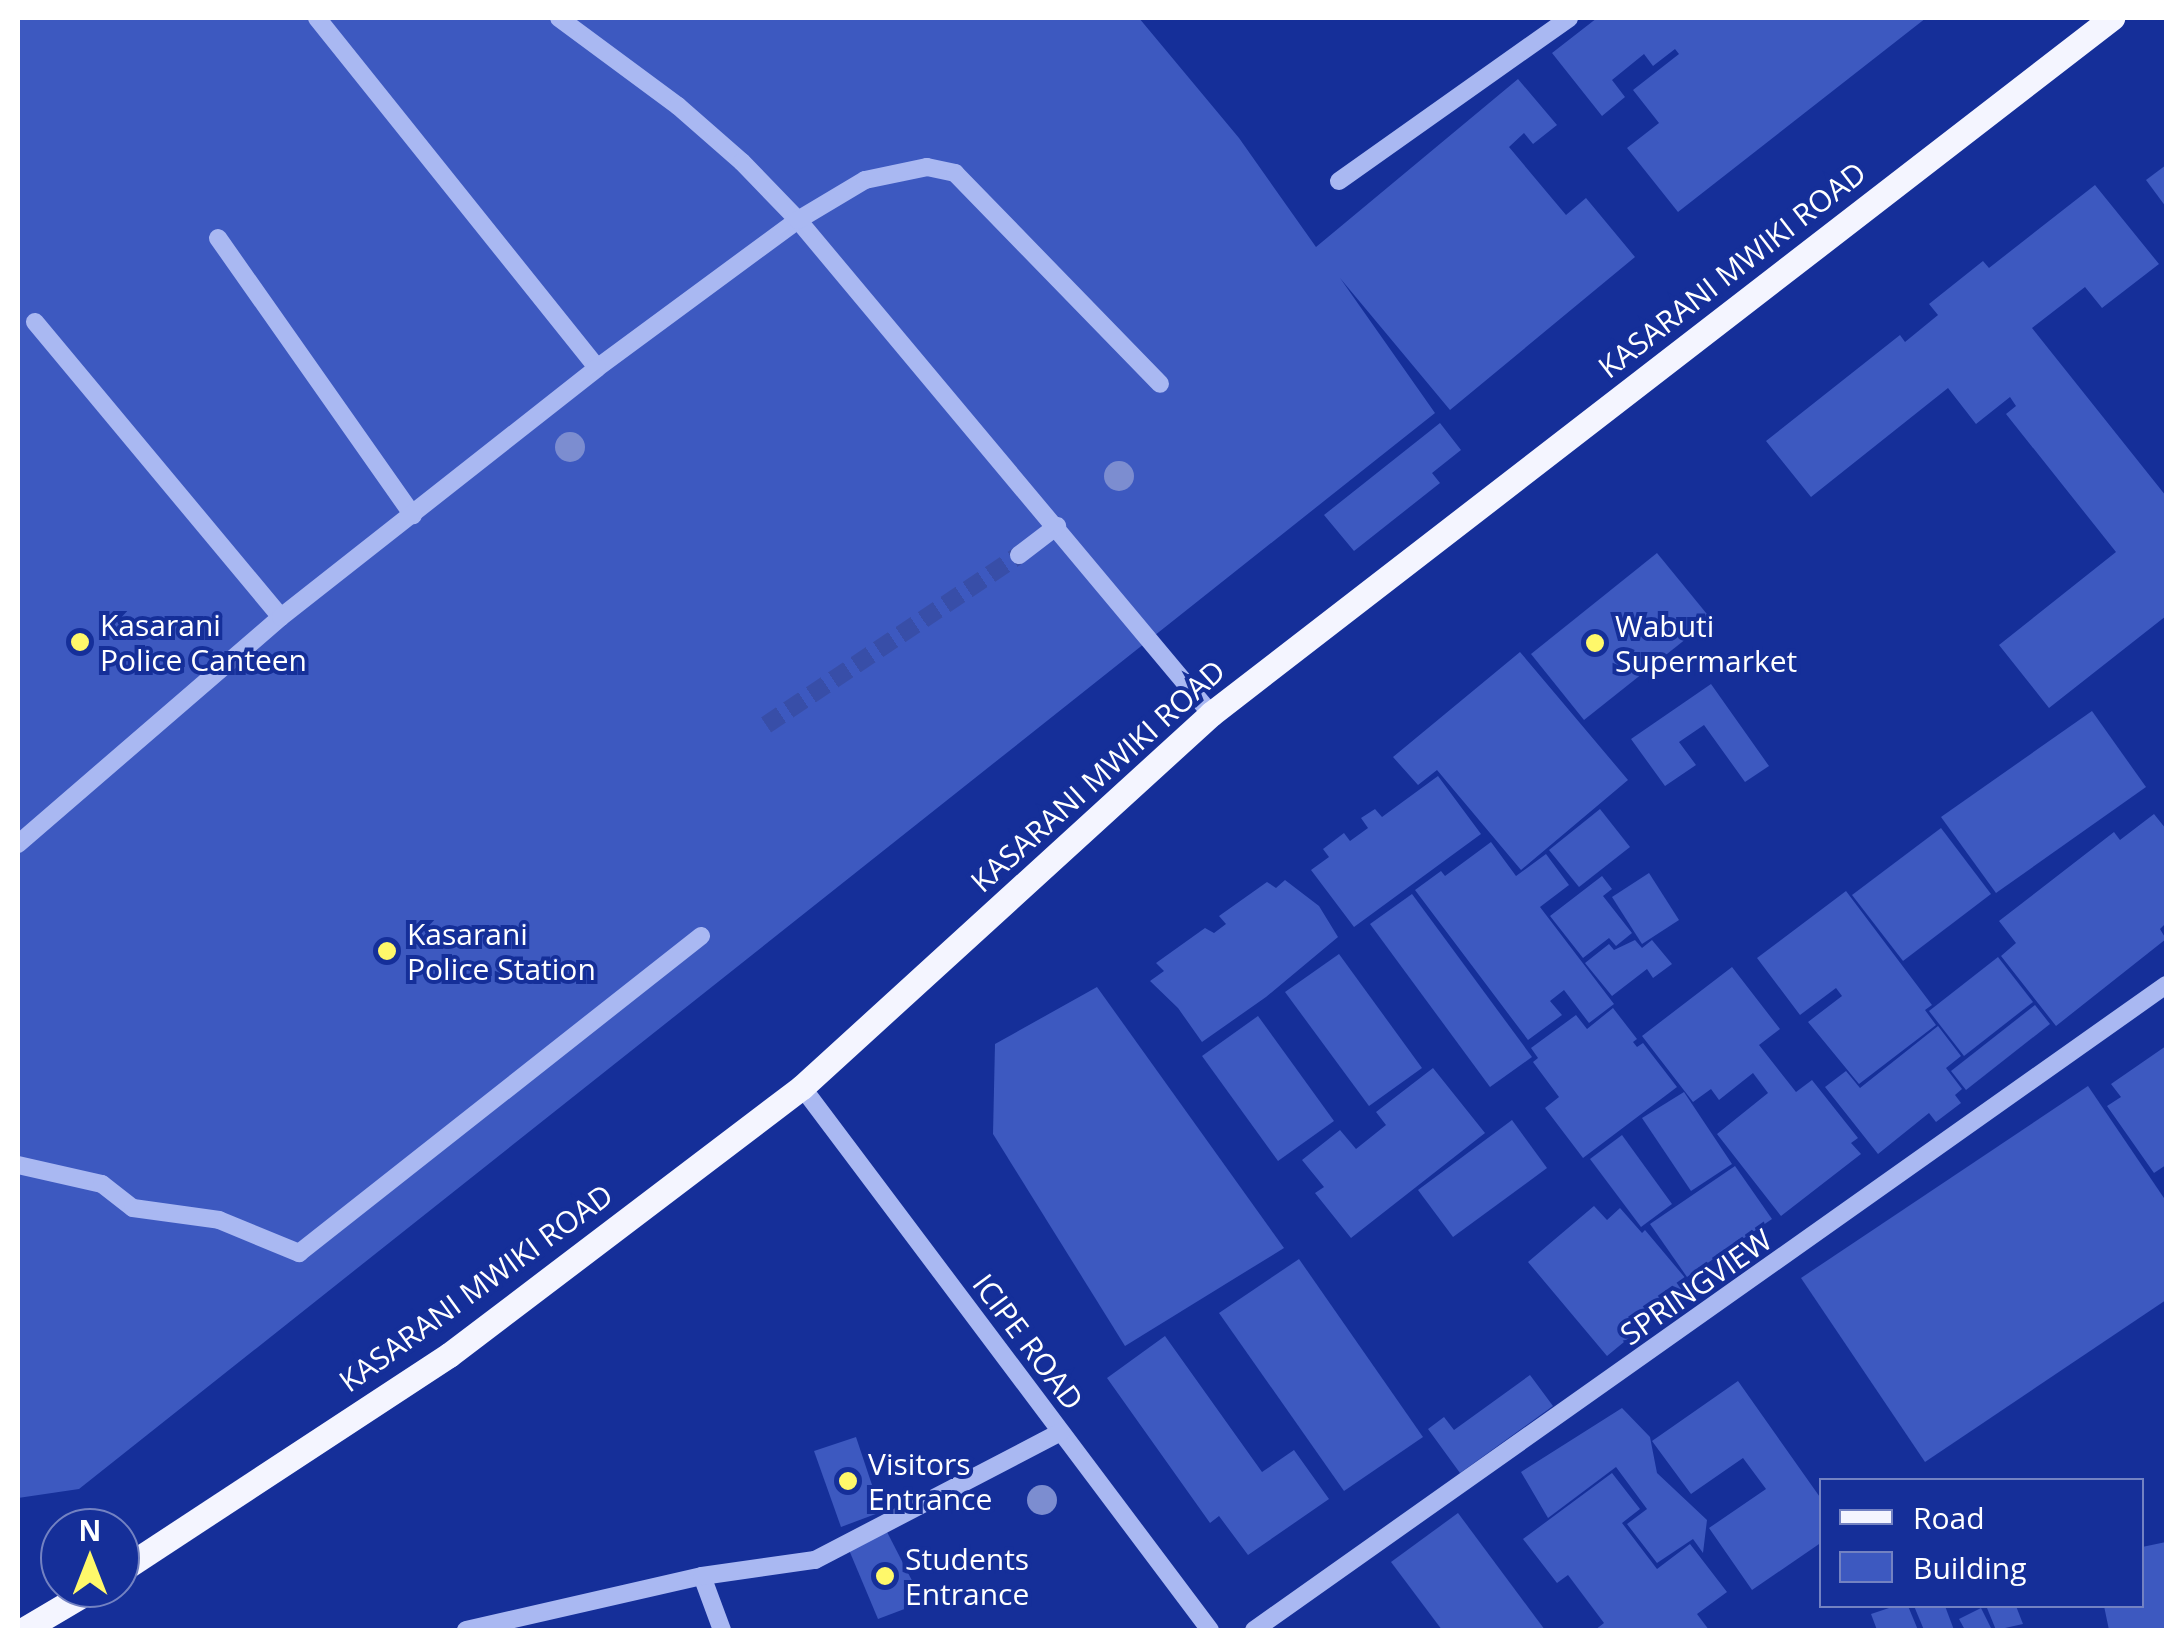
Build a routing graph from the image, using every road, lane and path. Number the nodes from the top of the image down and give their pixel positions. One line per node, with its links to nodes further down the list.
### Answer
1 (317, 18): 9 (street)
2 (559, 18): 6 (street)
3 (1569, 18): 5 (street)
4 (2112, 18): 15 (main road, KASARANI MWIKI ROAD)
5 (1339, 182)
6 (798, 220): 9 (street); 10 (street); 12 (street)
7 (218, 238): 11 (street)
8 (34, 322): 14 (street)
9 (598, 368): 11 (street)
10 (1160, 384)
11 (412, 515): 14 (street)
12 (1057, 526): 13 (street); 15 (street)
13 (1019, 556)
14 (281, 618): 16 (street)
15 (1211, 714): 19 (main road, KASARANI MWIKI ROAD)
16 (18, 844)
17 (701, 936): 20 (street)
18 (2166, 985): 29 (street, SPRINGVIEW)
19 (802, 1086): 21 (street, ICIPE ROAD); 22 (main road, KASARANI MWIKI ROAD)
20 (18, 1165)
21 (1061, 1432): 23 (street); 28 (street, ICIPE ROAD)
22 (140, 1558)
23 (702, 1576): 26 (street); 27 (street)
24 (60, 1608): 25 (main road)
25 (23, 1630)
26 (466, 1630)
27 (722, 1630)
28 (1210, 1630)
29 (1254, 1630)

